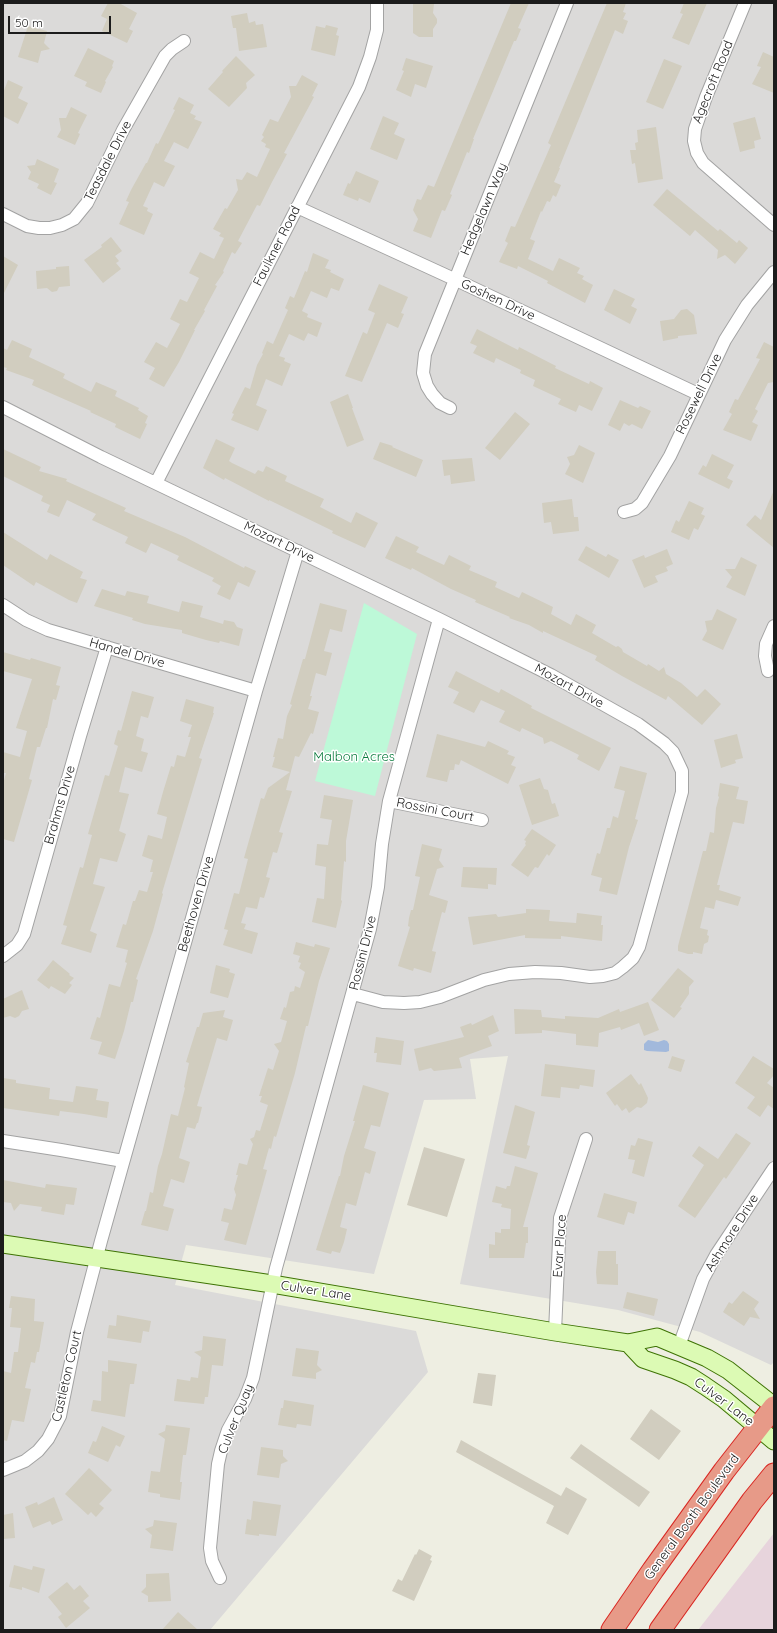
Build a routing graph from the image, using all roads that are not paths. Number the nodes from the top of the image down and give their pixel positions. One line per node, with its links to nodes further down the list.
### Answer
1 (377, 3): 5 (street, Faulkner Road)
2 (567, 3): 9 (street, Hedgelawn Way)
3 (745, 3): 7 (street, Agecroft Road)
4 (184, 42): 6 (street, Teasdale Drive)
5 (296, 207): 9 (street, Goshen Drive); 13 (street, Faulkner Road)
6 (3, 214)
7 (774, 225)
8 (774, 272): 10 (street, Rosewell Drive)
9 (454, 279): 10 (street, Goshen Drive); 12 (street, Hedgelawn Way)
10 (698, 394): 14 (street, Rosewell Drive)
11 (3, 407): 13 (street, Mozart Drive)
12 (450, 408)
13 (156, 483): 15 (street, Mozart Drive)
14 (624, 512)
15 (298, 551): 17 (street, Mozart Drive); 21 (street, Beethoven Drive)
16 (3, 605): 19 (street, Handel Drive)
17 (439, 619): 22 (street, Rossini Drive); 25 (street, Mozart Drive)
18 (774, 626): 20 (street)
19 (107, 647): 21 (street, Handel Drive); 24 (street, Brahms Drive)
20 (768, 671)
21 (256, 691): 28 (street, Beethoven Drive)
22 (389, 801): 23 (street, Rossini Court); 25 (street, Rossini Drive)
23 (482, 820)
24 (3, 956)
25 (352, 994): 32 (street, Rossini Drive)
26 (586, 1139): 33 (street, Evar Place)
27 (3, 1141): 28 (street)
28 (122, 1161): 31 (street, Beethoven Drive)
29 (774, 1168): 35 (street, Ashmore Drive)
30 (3, 1244): 31 (street, Culver Lane)
31 (96, 1258): 32 (street, Culver Lane); 39 (street, Castleton Court)
32 (272, 1284): 33 (street, Culver Lane); 41 (street, Culver Quay)
33 (555, 1332): 34 (street, Culver Lane)
34 (628, 1343): 35 (street, Culver Lane); 37 (street, Culver Lane)
35 (679, 1346): 36 (street, Culver Lane)
36 (774, 1406): 37 (highway, General Booth Boulevard)
37 (758, 1428): 38 (street, Culver Lane); 42 (highway, General Booth Boulevard)
38 (774, 1441)
39 (3, 1470)
40 (774, 1474): 43 (highway)
41 (220, 1578)
42 (612, 1630)
43 (660, 1630)

